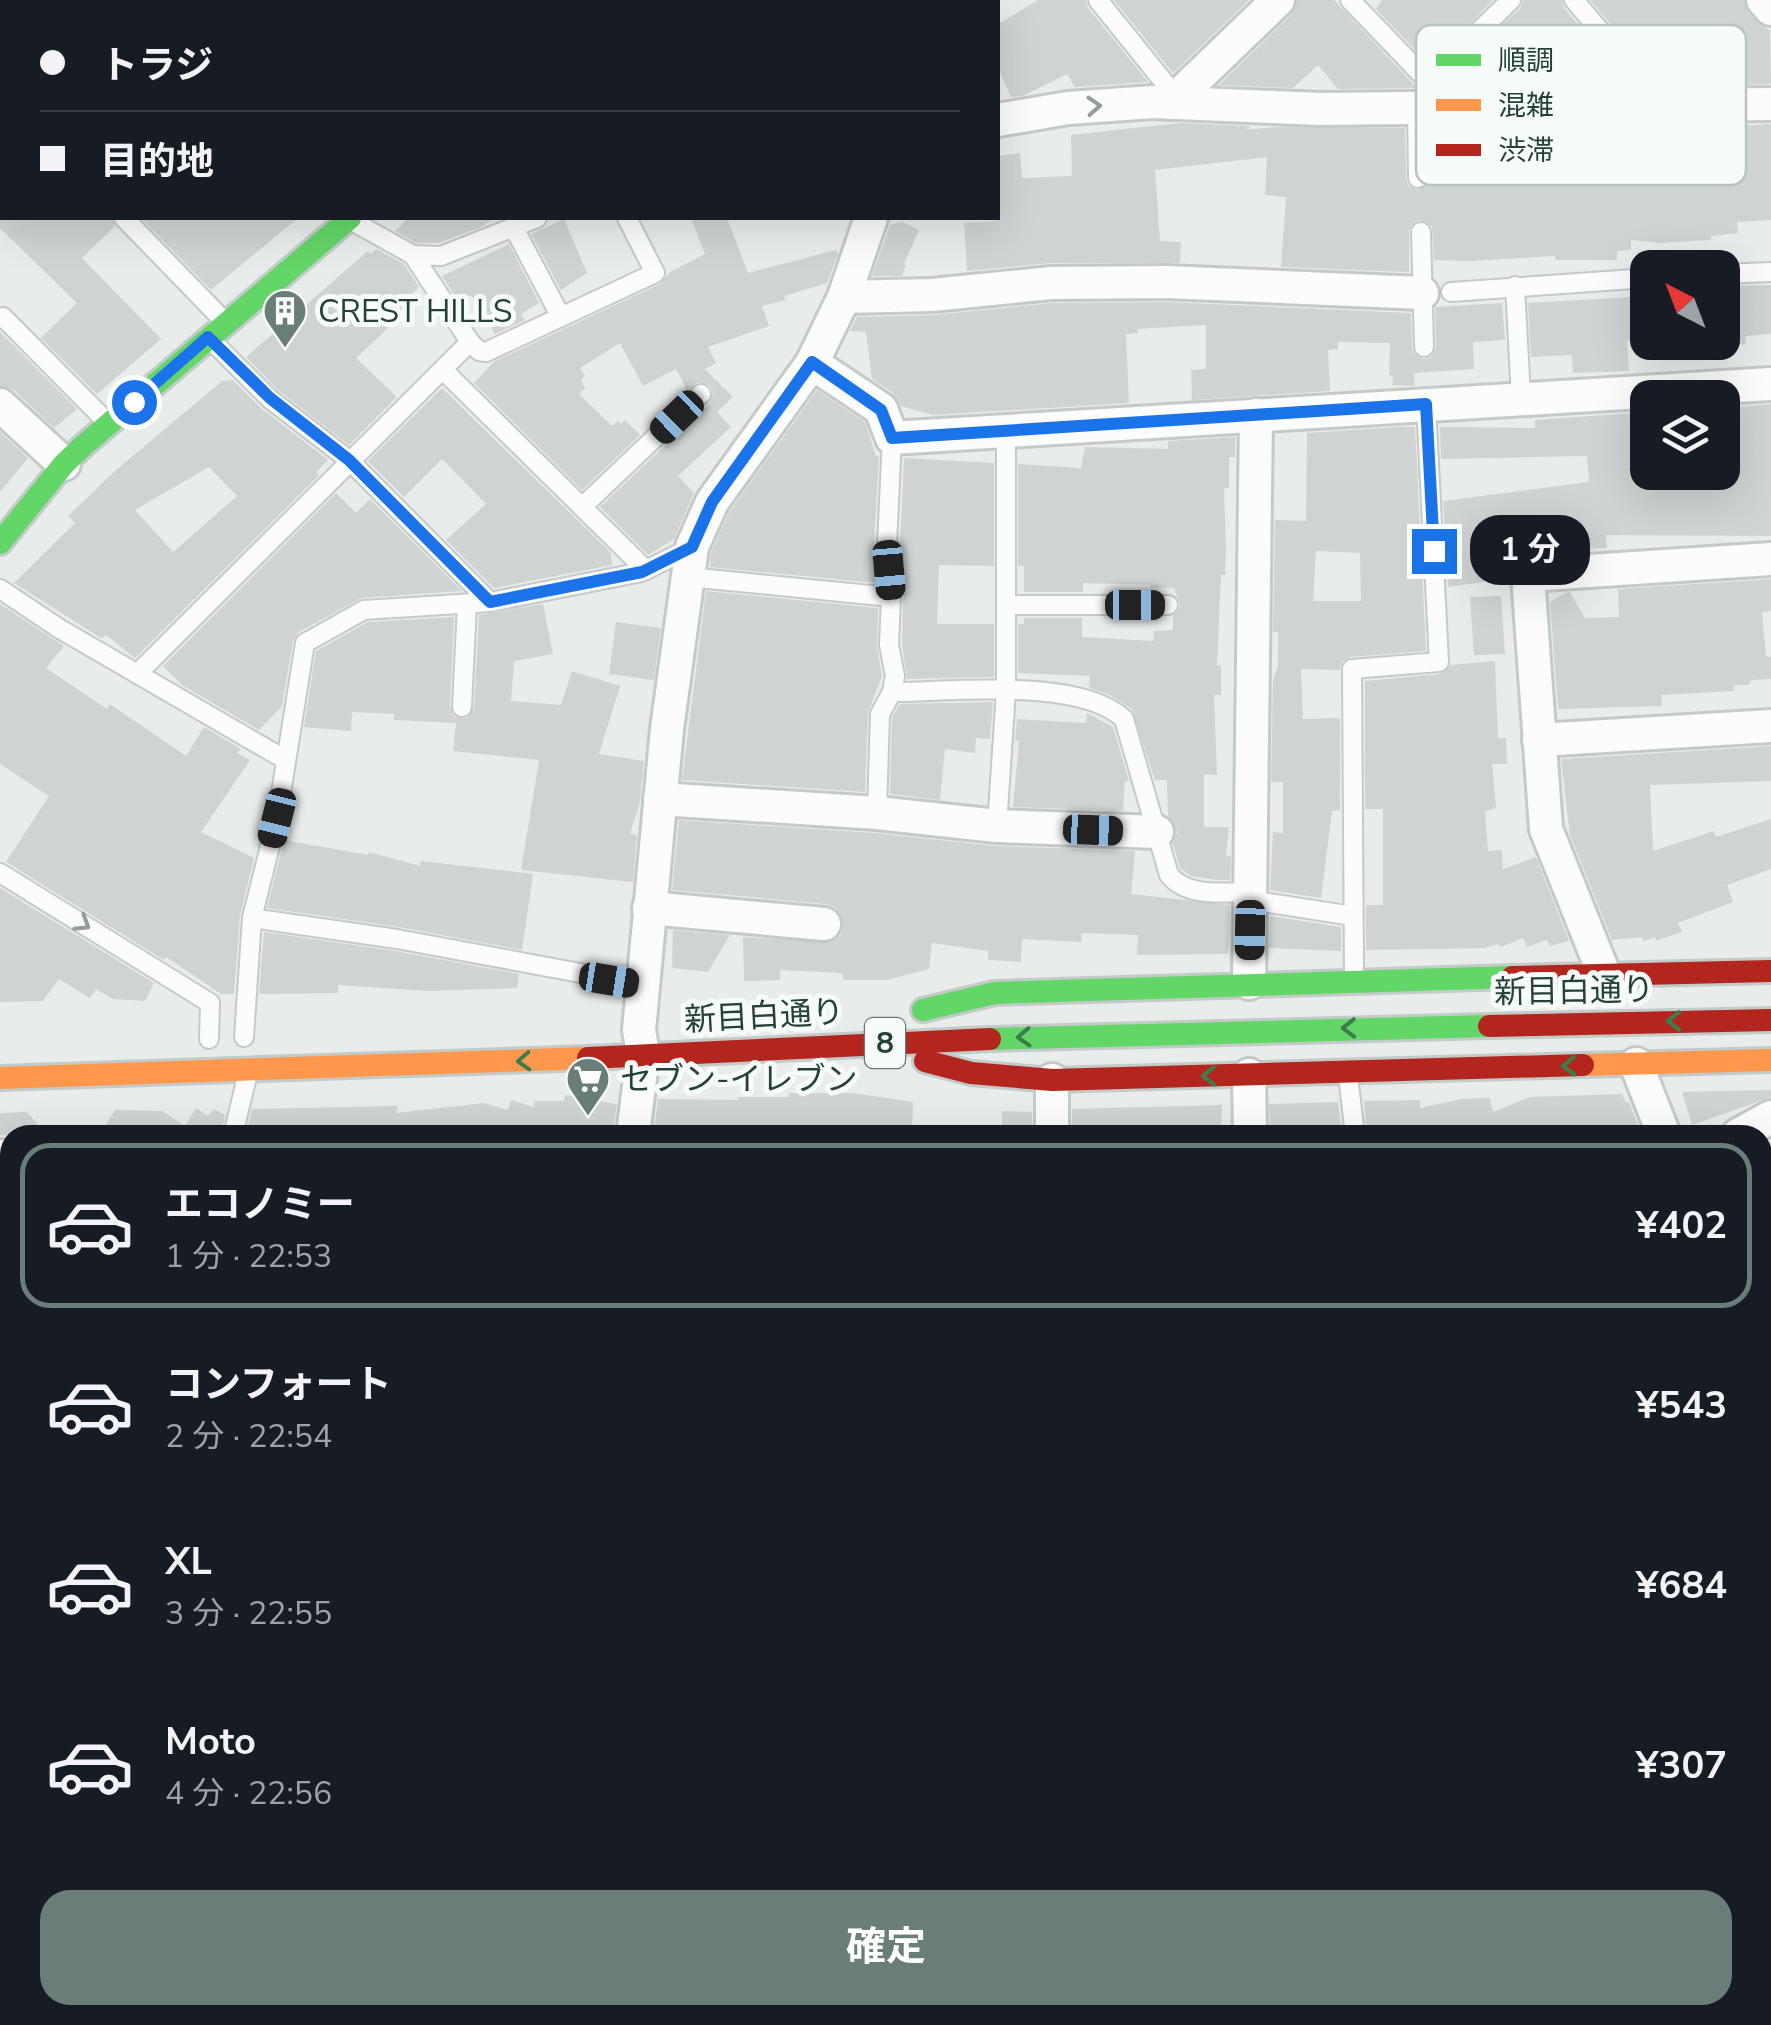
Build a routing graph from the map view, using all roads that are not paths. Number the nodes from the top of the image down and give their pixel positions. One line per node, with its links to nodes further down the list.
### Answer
1 (1098, 0): 11 (lane)
2 (1276, 0): 11 (street)
3 (1350, 0): 10 (lane)
4 (1511, 0): 8 (lane)
5 (1574, 0): 9 (lane)
6 (1763, 0): 7 (street)
7 (1771, 10)
8 (1485, 25)
9 (1595, 25)
10 (1416, 68)
11 (1173, 100): 14 (street); 15 (street, one-way to 11)
12 (1746, 104): 13 (street)
13 (1771, 104)
14 (1416, 108)
15 (1000, 120)
16 (126, 220): 33 (lane)
17 (348, 220): 33 (main road)
18 (354, 220): 24 (lane)
19 (532, 220): 22 (lane)
20 (628, 220): 32 (lane)
21 (871, 220): 30 (street)
22 (514, 228): 24 (lane); 32 (lane)
23 (1421, 232): 29 (lane)
24 (413, 254): 34 (lane)
25 (1771, 272): 26 (lane)
26 (1740, 273)
27 (1630, 279): 28 (lane)
28 (1515, 286): 29 (lane); 40 (lane)
29 (1437, 292): 30 (street); 35 (lane)
30 (844, 297): 36 (street)
31 (2, 317): 44 (lane)
32 (561, 317): 34 (lane)
33 (217, 330): 44 (main road); 47 (lane)
34 (470, 342): 37 (lane)
35 (1424, 347)
36 (812, 362): 46 (street); 52 (street)
37 (444, 371): 47 (lane); 49 (lane)
38 (1771, 384): 40 (street)
39 (701, 394): 49 (lane)
40 (1520, 397): 41 (street)
41 (1426, 398): 43 (street); 74 (lane)
42 (0, 405): 48 (street)
43 (1256, 416): 45 (street); 72 (street)
44 (109, 424): 48 (main road)
45 (1006, 432): 46 (street); 58 (lane)
46 (892, 438): 55 (lane)
47 (349, 460): 56 (lane); 60 (lane)
48 (64, 464): 50 (main road)
49 (582, 507): 53 (lane)
50 (1, 541)
51 (1771, 559): 65 (street)
52 (690, 562): 53 (lane); 55 (lane); 67 (street)
53 (646, 570): 56 (lane)
54 (0, 589): 60 (lane)
55 (891, 596): 62 (lane)
56 (490, 602): 57 (lane)
57 (467, 604): 63 (lane); 66 (lane)
58 (1006, 605): 59 (lane); 61 (lane)
59 (1168, 605)
60 (137, 674): 66 (lane)
61 (1006, 691): 62 (lane); 69 (lane); 70 (lane)
62 (892, 692): 68 (lane)
63 (462, 706)
64 (1771, 726): 65 (street)
65 (1538, 740): 78 (street)
66 (284, 760): 75 (lane)
67 (660, 799): 68 (street); 73 (street)
68 (877, 813): 69 (street)
69 (997, 826): 70 (street)
70 (1157, 832): 72 (lane)
71 (0, 873): 86 (lane, one-way to 86)
72 (1250, 896): 74 (lane); 80 (street)
73 (650, 908): 76 (street); 81 (street)
74 (1354, 916): 79 (lane)
75 (252, 918): 81 (lane); 85 (lane)
76 (824, 924)
77 (1771, 970): 78 (main road)
78 (1604, 974): 79 (main road)
79 (1354, 981): 80 (main road)
80 (1249, 983): 82 (main road, 新目白通り / 8)
81 (644, 985): 84 (street)
82 (1771, 994)
83 (1771, 1020): 87 (main road, 新目白通り / 8, one-way to 87)
84 (638, 1036): 87 (main road, 新目白通り / 8); 90 (main road, 新目白通り / 8, one-way to 90); 96 (street)
85 (253, 1037): 86 (main road)
86 (199, 1039)
87 (858, 1044): 94 (main road)
88 (1771, 1060): 89 (main road)
89 (1636, 1064): 91 (main road, one-way to 91); 100 (street)
90 (249, 1070): 93 (main road, 新目白通り / 8); 95 (lane)
91 (1348, 1072): 92 (main road); 99 (lane)
92 (1249, 1075): 94 (main road, one-way to 94); 98 (street)
93 (0, 1078)
94 (1052, 1080): 97 (street)
95 (235, 1125)
96 (633, 1125)
97 (1052, 1125)
98 (1250, 1125)
99 (1355, 1125)
100 (1660, 1125)

